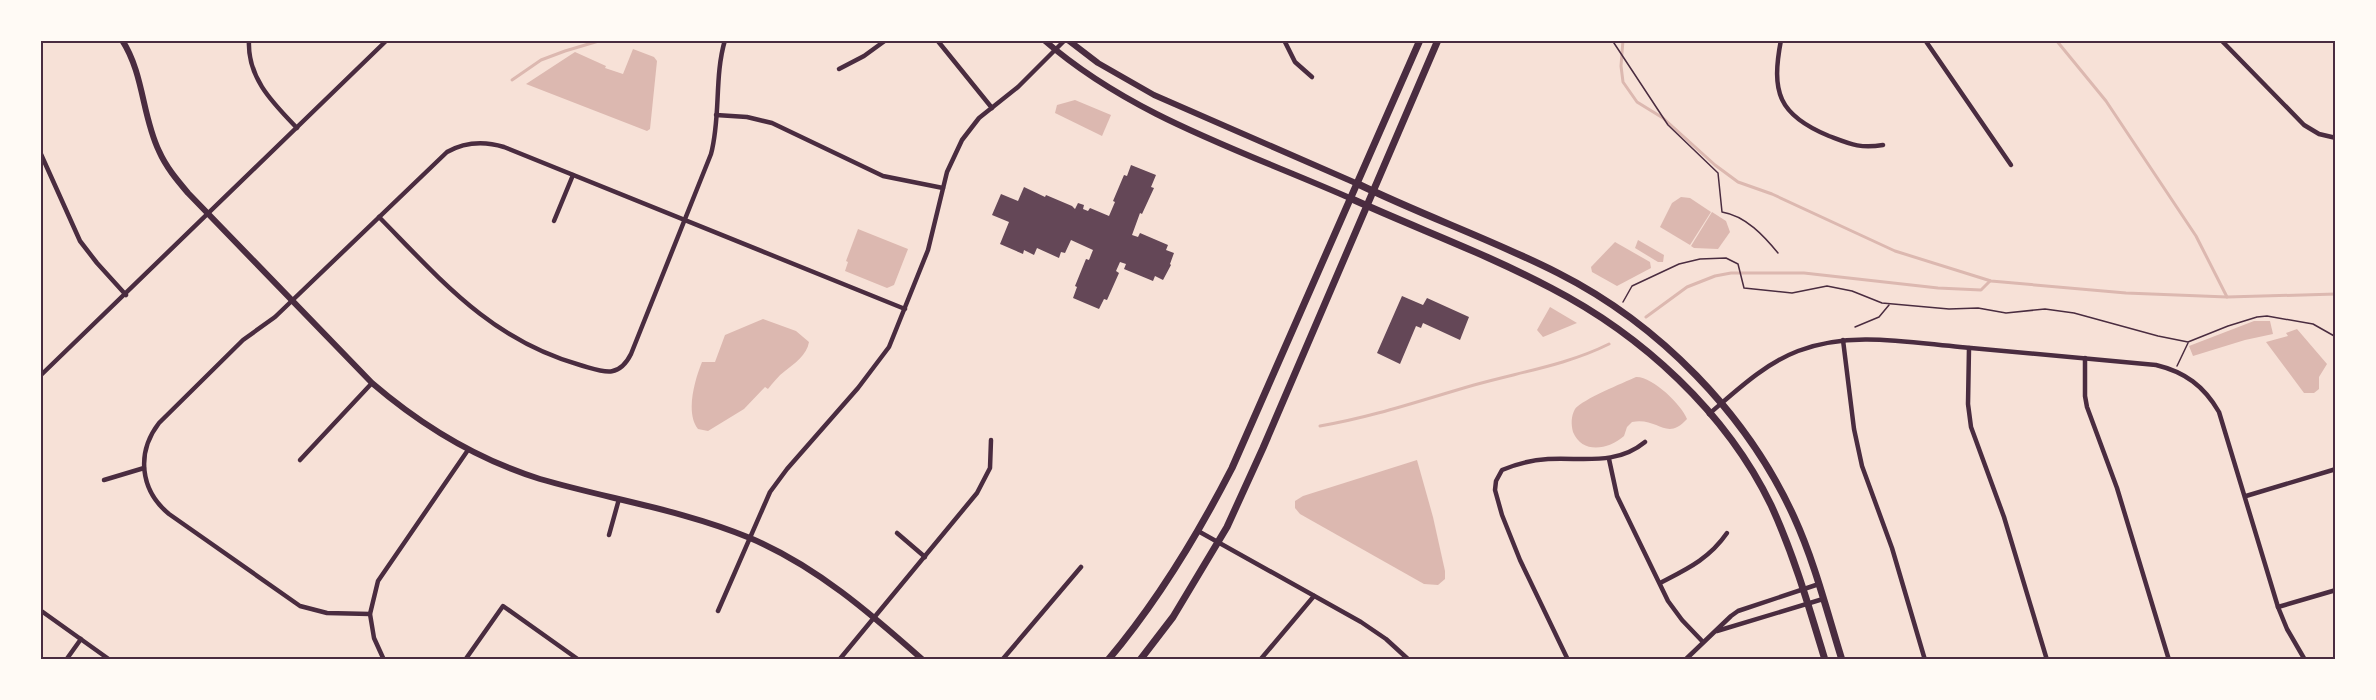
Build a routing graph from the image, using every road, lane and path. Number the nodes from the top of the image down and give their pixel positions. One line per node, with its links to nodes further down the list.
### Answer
1 (122, 40): 32 (street)
2 (249, 40): 21 (street)
3 (387, 40): 21 (street)
4 (725, 40): 20 (street)
5 (885, 40): 17 (street)
6 (937, 40): 19 (street)
7 (1044, 40): 16 (street)
8 (1066, 40): 16 (street); 27 (street)
9 (1284, 40): 18 (street)
10 (1420, 40): 27 (main road)
11 (1438, 40): 29 (main road)
12 (1612, 40): 36 (path)
13 (1781, 40): 23 (street)
14 (1925, 40): 25 (street)
15 (2222, 40): 22 (street)
16 (1055, 51): 19 (street); 30 (street)
17 (839, 69)
18 (1312, 77)
19 (992, 108): 28 (street)
20 (716, 115): 28 (street); 34 (street)
21 (297, 128): 32 (street)
22 (2336, 138)
23 (1883, 145)
24 (41, 156): 37 (street)
25 (2010, 165)
26 (573, 175): 33 (street); 34 (street); 35 (street)
27 (1358, 184): 29 (main road); 30 (main road)
28 (943, 188): 41 (street)
29 (1373, 191): 31 (main road); 51 (main road)
30 (1352, 199): 31 (main road); 63 (main road)
31 (1367, 206): 52 (main road); 68 (main road)
32 (209, 214): 37 (street); 38 (street)
33 (379, 217): 34 (street); 38 (street)
34 (685, 220): 41 (street)
35 (554, 221)
36 (1778, 254)
37 (126, 295): 49 (street)
38 (292, 301): 50 (street); 58 (street)
39 (1623, 302): 40 (path)
40 (1890, 304): 42 (path); 45 (path)
41 (905, 309): 67 (street)
42 (1855, 327)
43 (2336, 337): 45 (path)
44 (1843, 340): 46 (street); 51 (street); 102 (street)
45 (2188, 342): 48 (path)
46 (1969, 348): 47 (street); 103 (street)
47 (2085, 358): 48 (street); 104 (street)
48 (2175, 371): 61 (street)
49 (40, 376)
50 (372, 383): 55 (street); 57 (street)
51 (1720, 404): 52 (street); 72 (main road)
52 (1709, 414): 73 (main road)
53 (991, 440): 69 (street)
54 (1645, 442): 56 (street)
55 (468, 450): 62 (street); 81 (street)
56 (1609, 459): 71 (street); 98 (street)
57 (300, 460)
58 (144, 468): 60 (street); 81 (street)
59 (2336, 469): 61 (street)
60 (104, 480)
61 (2246, 496): 78 (street)
62 (619, 499): 66 (street); 67 (street)
63 (1198, 531): 68 (street); 94 (main road)
64 (897, 533): 69 (street)
65 (1727, 533): 71 (street)
66 (609, 536)
67 (749, 537): 80 (street); 82 (street)
68 (1219, 543): 75 (street); 95 (main road)
69 (925, 557): 82 (street)
70 (1081, 567): 93 (street)
71 (1660, 584): 85 (street)
72 (1819, 584): 73 (street); 76 (main road)
73 (1804, 589): 77 (main road); 83 (street)
74 (2336, 590): 78 (street)
75 (1314, 596): 96 (street); 97 (street)
76 (1824, 599): 77 (street); 101 (main road)
77 (1809, 603): 83 (street); 100 (main road)
78 (2278, 607): 105 (street)
79 (40, 610): 84 (street)
80 (718, 611)
81 (370, 614): 88 (street)
82 (874, 616): 91 (street); 92 (street)
83 (1717, 631): 85 (street)
84 (81, 639): 86 (street); 87 (street)
85 (1703, 642): 99 (street)
86 (66, 660)
87 (110, 660)
88 (384, 660)
89 (465, 660): 90 (street)
90 (579, 660)
91 (839, 660)
92 (923, 660)
93 (1002, 660)
94 (1108, 660)
95 (1140, 660)
96 (1260, 660)
97 (1409, 660)
98 (1568, 660)
99 (1685, 660)
100 (1825, 660)
101 (1842, 660)
102 (1925, 660)
103 (2047, 660)
104 (2169, 660)
105 (2305, 660)

